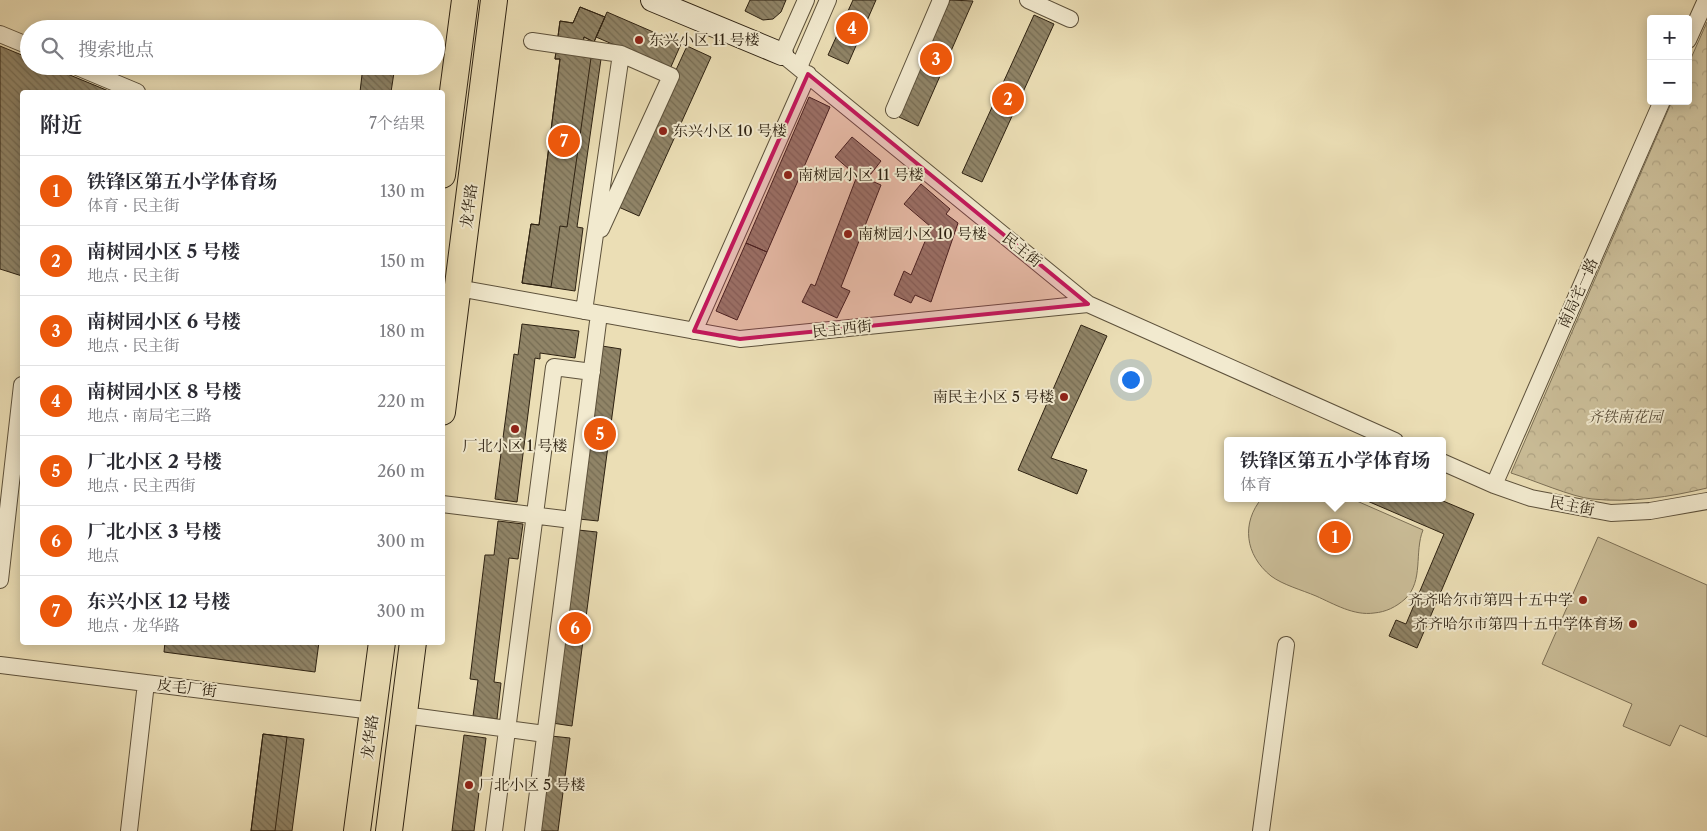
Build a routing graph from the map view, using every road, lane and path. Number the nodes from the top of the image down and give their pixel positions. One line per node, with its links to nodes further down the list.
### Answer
1 (465, 0): 21 (main road, 龙华路)
2 (494, 0): 23 (main road, 龙华路)
3 (652, 0): 9 (main road, 民主街)
4 (806, 0): 16 (street)
5 (828, 0): 16 (street)
6 (941, 0): 20 (street)
7 (1028, 0): 10 (street)
8 (1706, 0): 11 (street)
9 (685, 6): 16 (main road, 民主街)
10 (1070, 19)
11 (1692, 31)
12 (0, 34): 13 (street)
13 (20, 42)
14 (532, 42): 15 (street)
15 (621, 54): 22 (street); 22 (street)
16 (796, 65): 24 (street, 民主街); 26 (street)
17 (96, 75): 18 (street)
18 (132, 90)
19 (1660, 105): 32 (street, 南局宅一路)
20 (894, 110)
21 (445, 152)
22 (594, 245): 25 (street)
23 (458, 288): 25 (street, 民主西街); 28 (main road, 龙华路)
24 (1088, 304): 26 (street, 民主西街); 30 (street, 民主街)
25 (592, 313): 26 (street, 民主西街); 27 (street)
26 (694, 331)
27 (592, 372): 35 (street); 36 (street)
28 (445, 389)
29 (20, 400): 37 (street)
30 (1386, 437)
31 (1446, 464): 32 (street, 民主街)
32 (1494, 485): 33 (street, 民主街)
33 (1707, 501)
34 (445, 504): 35 (street)
35 (534, 516): 36 (street); 46 (street)
36 (572, 520): 47 (street)
37 (3, 532): 38 (street)
38 (0, 580)
39 (382, 645): 44 (main road, 龙华路)
40 (413, 645): 45 (main road, 龙华路)
41 (1286, 645): 53 (street)
42 (0, 665): 43 (street, 皮毛厂街)
43 (146, 683): 44 (street, 皮毛厂街); 48 (street)
44 (373, 710): 49 (main road, 龙华路)
45 (404, 715): 46 (street); 50 (main road, 龙华路)
46 (507, 729): 47 (street); 51 (street)
47 (545, 734): 52 (street)
48 (129, 831)
49 (357, 831)
50 (389, 831)
51 (494, 831)
52 (533, 831)
53 (1261, 831)

